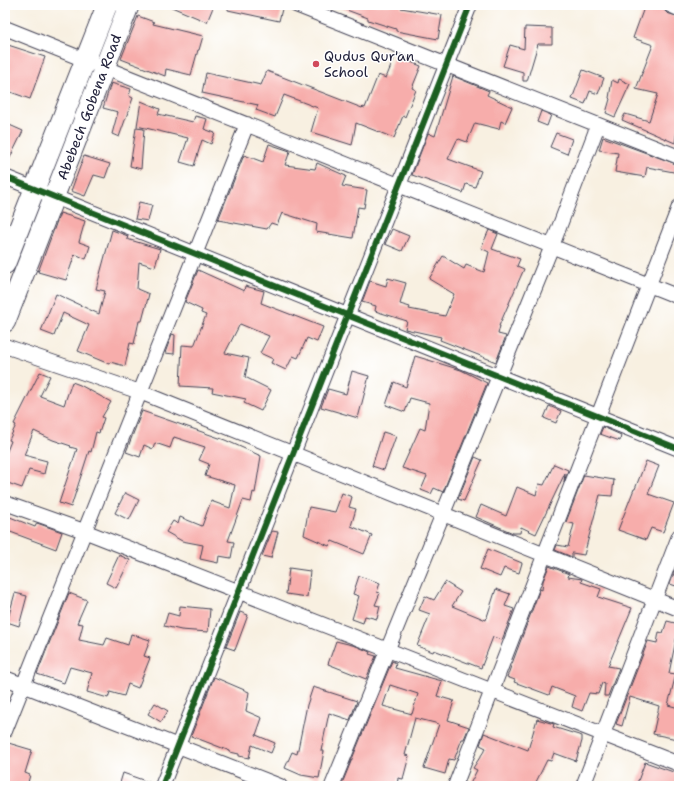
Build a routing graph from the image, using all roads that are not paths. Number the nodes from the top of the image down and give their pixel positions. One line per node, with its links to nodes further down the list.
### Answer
1 (107, 5): 8 (street, Abebech Gobena Road)
2 (129, 5): 10 (street, Abebech Gobena Road)
3 (296, 5): 9 (street)
4 (470, 5): 9 (street)
5 (670, 5): 6 (street)
6 (679, 9)
7 (5, 28): 8 (street)
8 (86, 60): 10 (street); 16 (street, Abebech Gobena Road)
9 (446, 65): 12 (street); 15 (street)
10 (104, 67): 11 (street); 17 (street, Abebech Gobena Road)
11 (247, 124): 15 (street); 20 (street)
12 (598, 125): 13 (street); 19 (street)
13 (679, 157)
14 (5, 177): 16 (street)
15 (399, 185): 19 (street); 24 (street)
16 (36, 189): 17 (street); 21 (street, Abebech Gobena Road)
17 (54, 196): 20 (street); 25 (street, Abebech Gobena Road)
18 (679, 207): 22 (street)
19 (552, 246): 22 (street); 27 (street)
20 (195, 253): 24 (street); 28 (street)
21 (5, 264)
22 (649, 285): 23 (street); 29 (street)
23 (679, 297)
24 (348, 315): 27 (street); 31 (street)
25 (5, 322)
26 (5, 346): 28 (street)
27 (499, 376): 29 (street); 33 (street)
28 (140, 392): 31 (street); 34 (street)
29 (598, 416): 30 (street); 36 (street)
30 (679, 448)
31 (293, 454): 33 (street); 37 (street)
32 (5, 503): 34 (street)
33 (443, 514): 36 (street); 40 (street)
34 (84, 531): 37 (street); 42 (street)
35 (679, 536): 38 (street)
36 (545, 555): 38 (street); 43 (street)
37 (238, 592): 40 (street); 46 (street)
38 (655, 599): 39 (street); 45 (street)
39 (679, 609)
40 (387, 650): 43 (street); 50 (street)
41 (5, 678): 42 (street)
42 (23, 685): 44 (street); 46 (street)
43 (492, 691): 45 (street); 51 (street)
44 (5, 731)
45 (603, 734): 47 (street); 52 (street)
46 (178, 746): 48 (street); 49 (street)
47 (679, 764)
48 (162, 786)
49 (280, 786)
50 (332, 786)
51 (456, 786)
52 (583, 786)

